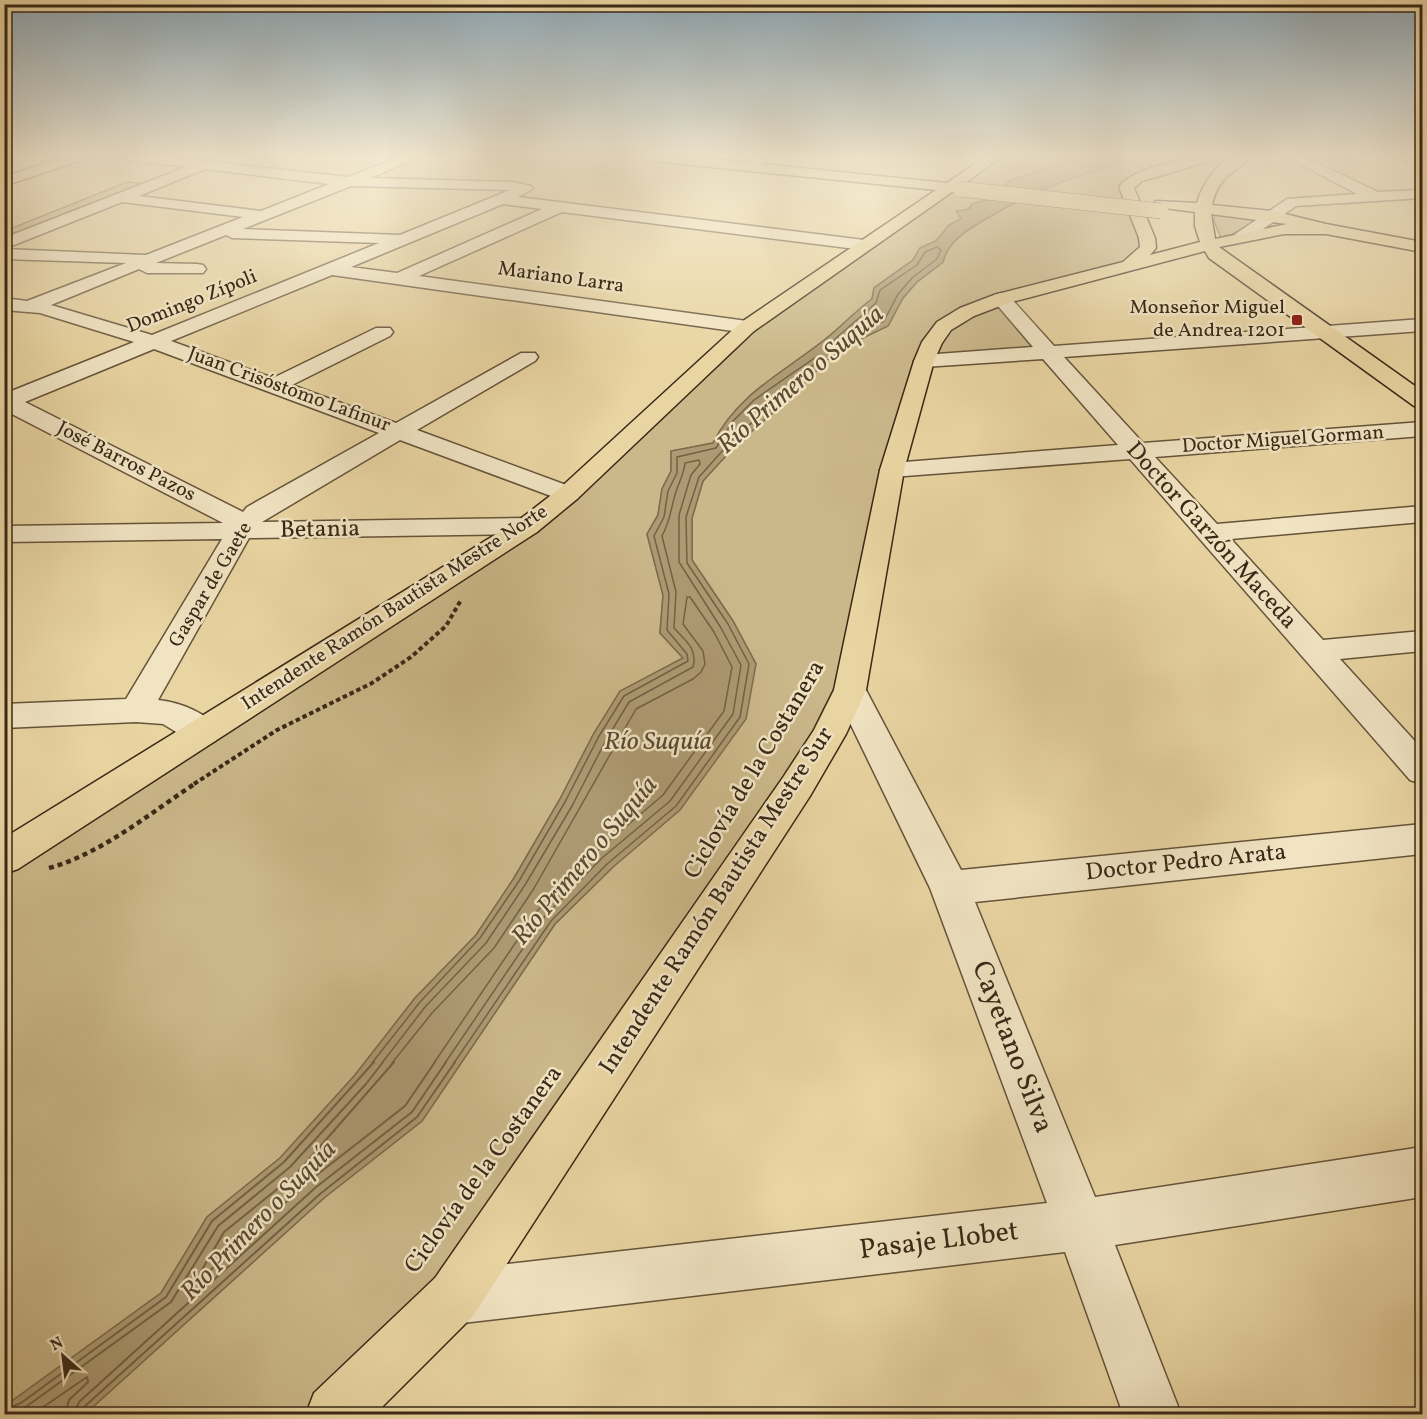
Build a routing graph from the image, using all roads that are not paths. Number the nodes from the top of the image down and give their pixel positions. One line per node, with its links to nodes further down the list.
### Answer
1 (59, 222): 14 (street)
2 (249, 222): 12 (street)
3 (451, 222): 16 (street, Domingo Zípoli)
4 (527, 222): 27 (street)
5 (676, 222): 18 (street)
6 (899, 222): 18 (main road, Intendente Ramón Bautista Mestre Norte)
7 (1141, 222): 23 (main road)
8 (1203, 222): 19 (main road)
9 (1264, 222): 15 (street)
10 (1297, 222): 11 (main road)
11 (1326, 230): 15 (main road, Intendente Ramón Bautista Mestre Sur); 20 (main road)
12 (222, 233): 16 (street); 22 (street)
13 (4, 234): 14 (street)
14 (23, 236): 17 (street)
15 (1240, 238): 19 (main road, Intendente Ramón Bautista Mestre Sur)
16 (407, 240): 26 (street, Domingo Zípoli)
17 (4, 244)
18 (864, 245): 33 (main road, Intendente Ramón Bautista Mestre Norte)
19 (1209, 245): 23 (main road, Intendente Ramón Bautista Mestre Sur); 34 (main road)
20 (1422, 247)
21 (4, 254): 22 (street)
22 (154, 259): 24 (street)
23 (1129, 266): 28 (main road, Intendente Ramón Bautista Mestre Sur)
24 (130, 268): 25 (street); 30 (street)
25 (197, 269)
26 (332, 270): 27 (street, Mariano Larra); 36 (street, Domingo Zípoli)
27 (401, 279): 33 (street, Mariano Larra)
28 (1001, 299): 37 (street, Doctor Garzón Maceda); 39 (main road, Intendente Ramón Bautista Mestre Sur)
29 (4, 304): 30 (street, Juan Crisóstomo Lafinur)
30 (32, 306): 31 (street); 36 (street, Juan Crisóstomo Lafinur)
31 (4, 317)
32 (1422, 326): 34 (street)
33 (747, 327): 47 (main road, Intendente Ramón Bautista Mestre Norte)
34 (1323, 331): 37 (street); 42 (main road)
35 (383, 332): 40 (street)
36 (154, 342): 40 (street, Juan Crisóstomo Lafinur); 41 (street, Domingo Zípoli)
37 (1047, 350): 39 (street); 45 (street, Doctor Garzón Maceda)
38 (528, 357): 44 (street, Gaspar de Gaete)
39 (924, 360): 46 (main road, Intendente Ramón Bautista Mestre Sur)
40 (276, 385): 44 (street, Juan Crisóstomo Lafinur)
41 (6, 401): 50 (street, José Barros Pazos)
42 (1422, 401)
43 (1422, 429): 45 (street, Doctor Miguel Gorman)
44 (400, 430): 47 (street, Juan Crisóstomo Lafinur); 50 (street, Gaspar de Gaete)
45 (1135, 451): 46 (street, Doctor Miguel Gorman); 51 (street, Doctor Garzón Maceda)
46 (892, 470): 55 (main road, Intendente Ramón Bautista Mestre Sur)
47 (568, 494): 49 (main road, Intendente Ramón Bautista Mestre Norte)
48 (1422, 514): 51 (street)
49 (528, 526): 50 (street, Betania); 58 (main road, Intendente Ramón Bautista Mestre Norte)
50 (240, 531): 52 (street, Betania); 56 (street, Gaspar de Gaete)
51 (1208, 533): 54 (street, Doctor Garzón Maceda)
52 (4, 534)
53 (1422, 641): 54 (street)
54 (1314, 651): 59 (street, Doctor Garzón Maceda)
55 (850, 690): 62 (street, Cayetano Silva); 65 (main road, Intendente Ramón Bautista Mestre Sur)
56 (136, 710): 57 (street); 58 (street)
57 (4, 716)
58 (203, 732): 61 (main road, Intendente Ramón Bautista Mestre Norte)
59 (1422, 771)
60 (1422, 839): 62 (street, Doctor Pedro Arata)
61 (4, 858)
62 (950, 888): 64 (street, Cayetano Silva)
63 (1422, 1172): 64 (street, Pasaje Llobet)
64 (1082, 1225): 65 (street, Pasaje Llobet); 67 (street, Cayetano Silva)
65 (454, 1297): 66 (main road, Intendente Ramón Bautista Mestre Sur)
66 (335, 1414)
67 (1152, 1414)

